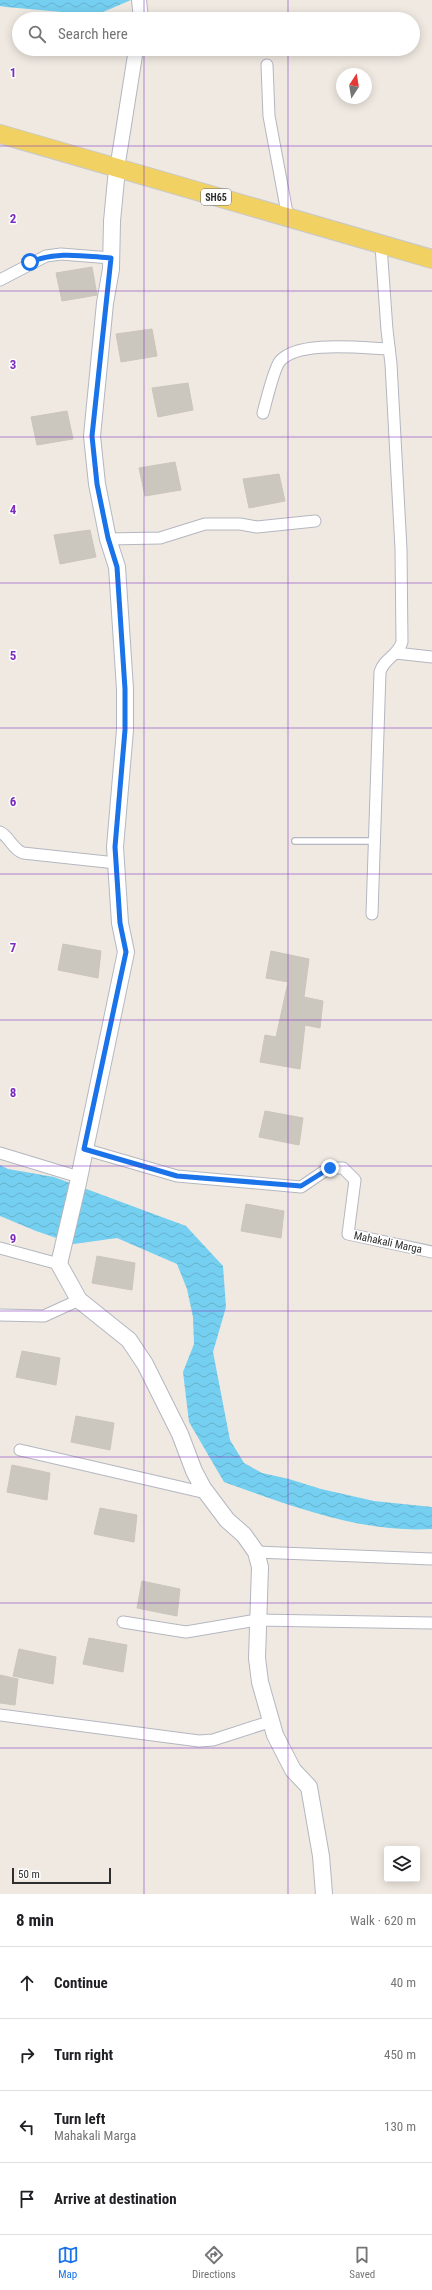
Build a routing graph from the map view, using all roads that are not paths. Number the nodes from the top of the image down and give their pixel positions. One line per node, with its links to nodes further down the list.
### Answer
1 (139, 0): 2 (street)
2 (140, 12)
3 (135, 56): 6 (street)
4 (267, 65): 7 (street)
5 (0, 134): 6 (main road, SH65)
6 (118, 169): 7 (main road, SH65); 9 (main road)
7 (288, 218): 8 (main road, SH65)
8 (382, 246): 10 (main road, SH65); 12 (street)
9 (111, 258): 11 (street); 15 (main road)
10 (432, 259)
11 (0, 280)
12 (389, 349): 13 (street); 16 (street)
13 (263, 413)
14 (315, 521): 15 (street)
15 (108, 538): 21 (main road)
16 (396, 653): 17 (street); 20 (street)
17 (432, 657)
18 (0, 832): 21 (street)
19 (295, 841): 20 (lane)
20 (375, 842): 22 (street)
21 (116, 863): 23 (main road)
22 (372, 914)
23 (84, 1149): 25 (main road); 27 (street, Mahakali Marga)
24 (0, 1153): 25 (street)
25 (79, 1180): 28 (main road)
26 (0, 1248): 28 (street)
27 (432, 1252)
28 (60, 1264): 29 (main road)
29 (79, 1300): 30 (street); 32 (main road)
30 (0, 1315)
31 (20, 1450): 32 (street)
32 (206, 1492): 33 (main road)
33 (256, 1552): 34 (street); 35 (main road)
34 (432, 1559)
35 (257, 1620): 36 (street); 37 (street); 39 (main road)
36 (123, 1622)
37 (432, 1623)
38 (0, 1715): 39 (street)
39 (272, 1721): 40 (main road)
40 (324, 1894)

